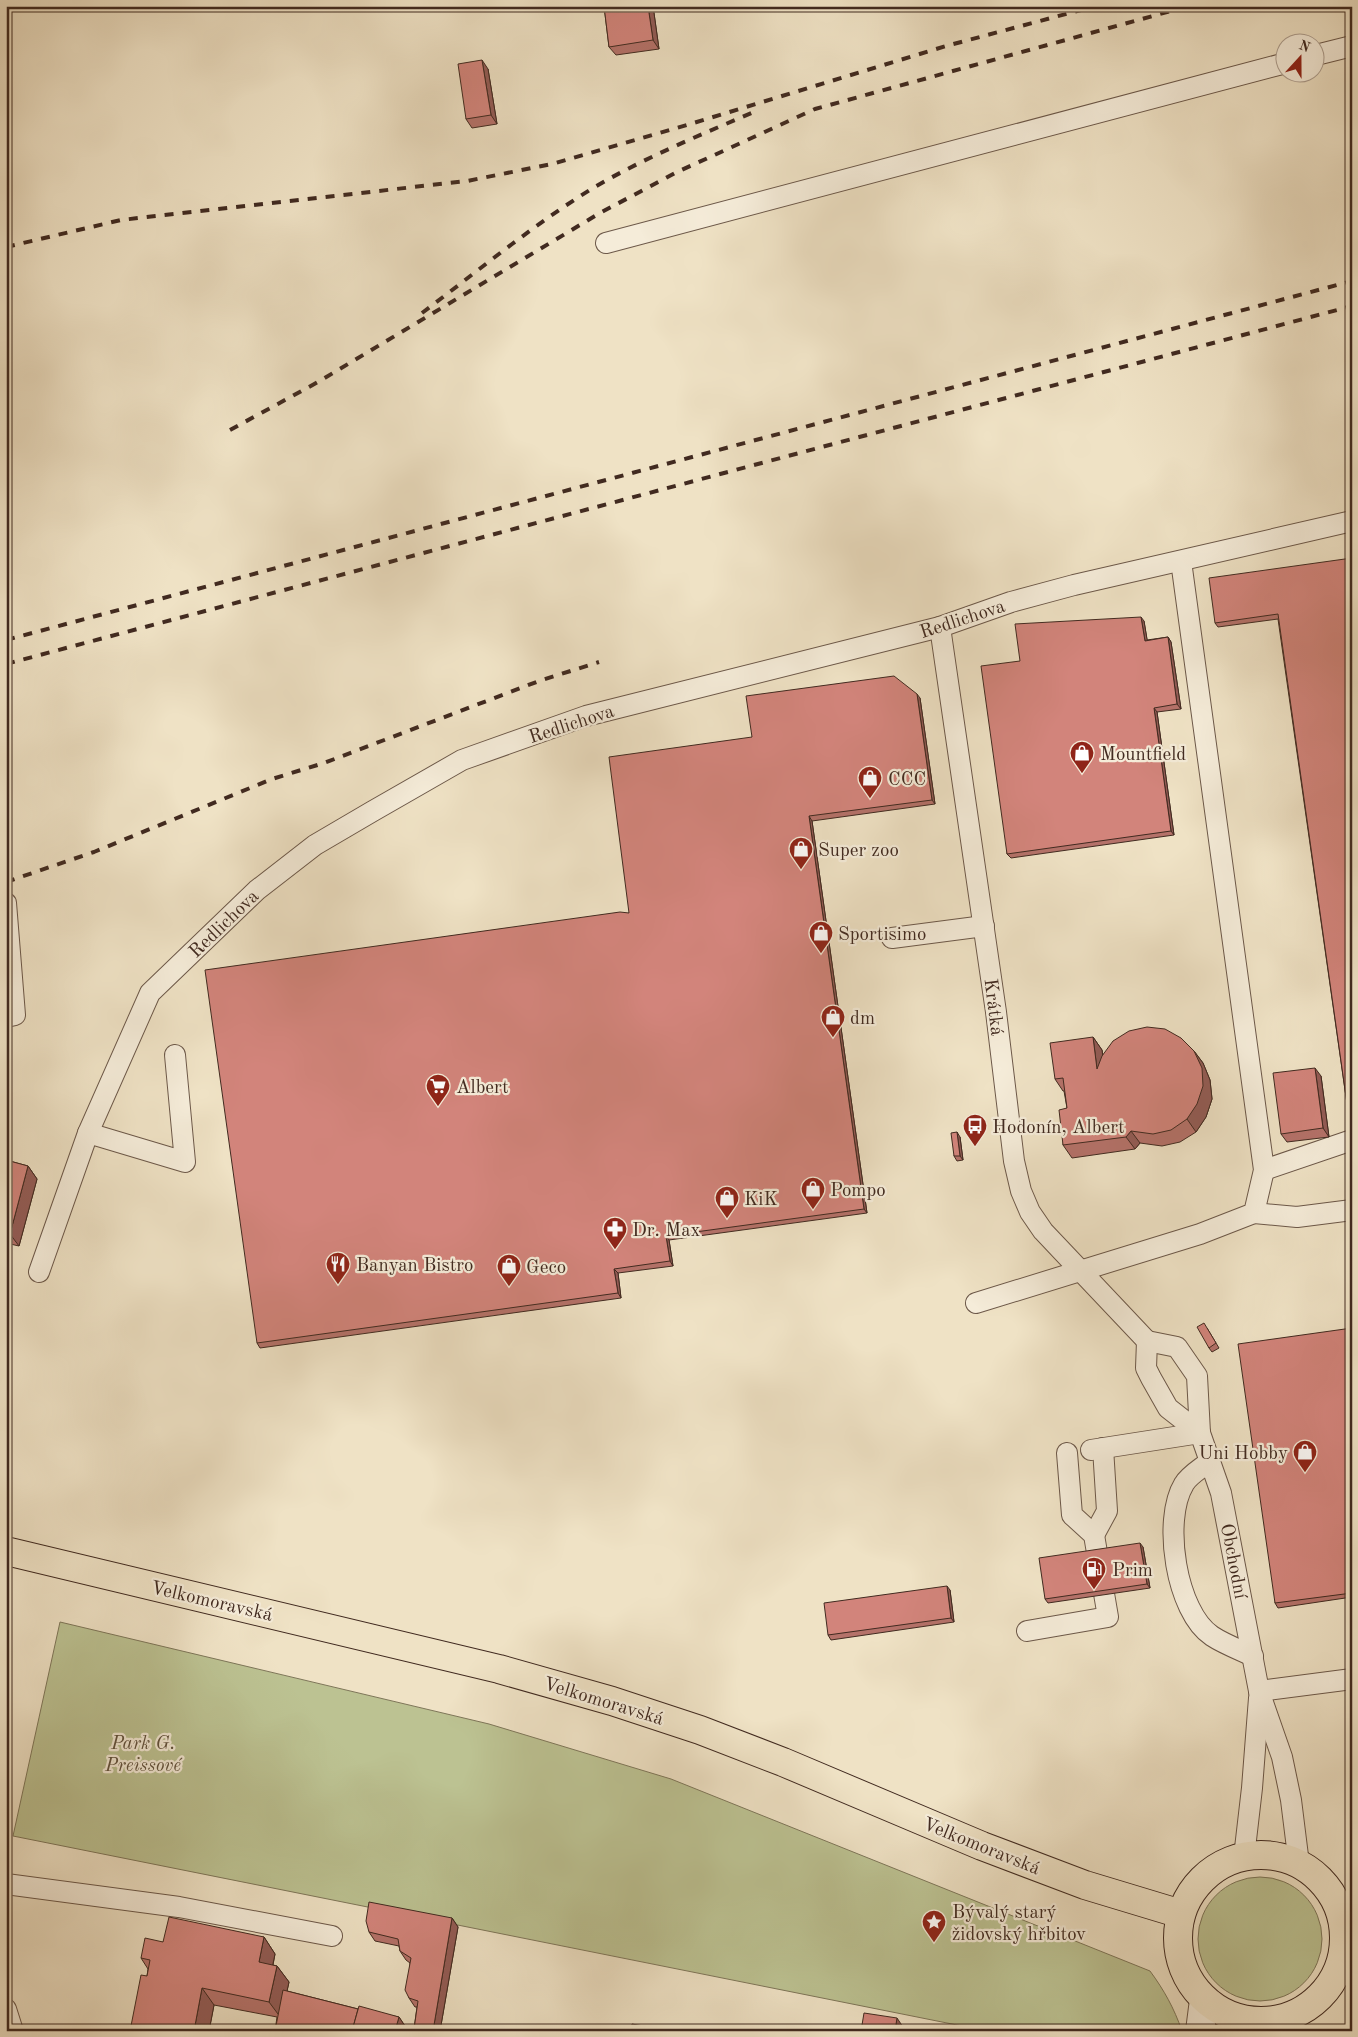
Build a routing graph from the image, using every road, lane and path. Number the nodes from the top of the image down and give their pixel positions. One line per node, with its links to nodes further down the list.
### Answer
1 (1352, 46): 2 (lane)
2 (1326, 52)
3 (1276, 66): 4 (lane)
4 (606, 243)
5 (1352, 521): 6 (lane, Redlichova)
6 (1181, 561): 7 (lane, Redlichova); 15 (lane)
7 (940, 628): 9 (lane, Krátká); 13 (lane, Redlichova)
8 (6, 903): 11 (lane)
9 (984, 926): 10 (lane); 18 (lane, Krátká)
10 (892, 938)
11 (6, 1017)
12 (175, 1055): 13 (lane)
13 (88, 1133): 19 (lane, Redlichova)
14 (1352, 1140): 15 (lane)
15 (1264, 1170): 17 (lane)
16 (1352, 1210): 17 (lane)
17 (1254, 1213): 18 (lane)
18 (1079, 1270): 20 (lane); 21 (lane, Krátká)
19 (39, 1272)
20 (976, 1303)
21 (1147, 1341): 22 (lane); 22 (lane, Obchodní)
22 (1200, 1433): 24 (lane, Obchodní); 25 (lane)
23 (1067, 1453): 25 (lane)
24 (1210, 1461): 28 (lane, Obchodní); 28 (lane)
25 (1094, 1535): 27 (lane)
26 (6, 1551): 34 (main road, Velkomoravská)
27 (1027, 1631)
28 (1253, 1656): 30 (lane, Obchodní)
29 (1352, 1679): 30 (lane)
30 (1259, 1691): 31 (lane, Obchodní); 32 (lane, Obchodní)
31 (1244, 1857): 32 (main road); 34 (main road)
32 (1299, 1864): 36 (main road)
33 (6, 1884): 35 (lane)
34 (1181, 1914): 37 (main road)
35 (332, 1936)
36 (1342, 1986): 39 (main road)
37 (1204, 2000): 39 (main road); 41 (street)
38 (6, 2010): 40 (lane)
39 (1254, 2026)
40 (13, 2031)
41 (1200, 2031)

